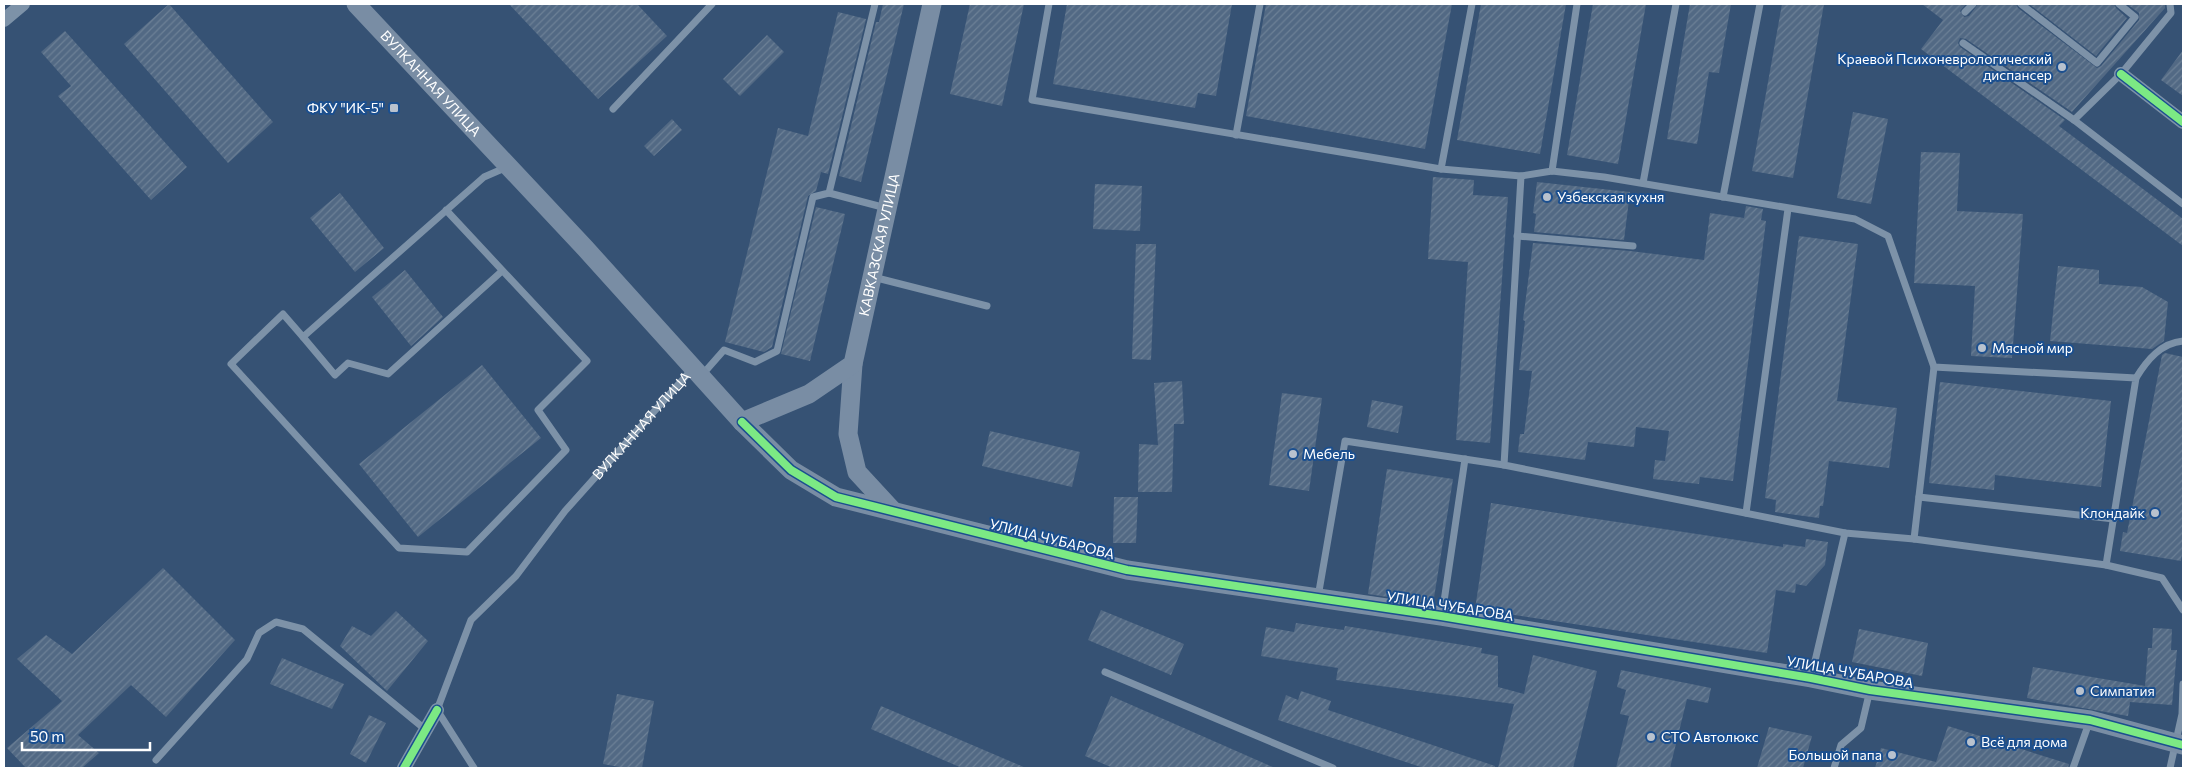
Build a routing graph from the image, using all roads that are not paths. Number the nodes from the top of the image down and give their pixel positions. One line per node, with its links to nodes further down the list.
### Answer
1 (23, 4): 17 (street)
2 (356, 4): 24 (street, ВУЛКАННАЯ УЛИЦА)
3 (712, 4): 20 (lane)
4 (875, 4): 29 (lane)
5 (932, 4): 32 (street, КАВКАЗСКАЯ УЛИЦА)
6 (1049, 4): 23 (lane)
7 (1260, 4): 23 (lane)
8 (1472, 4): 25 (lane)
9 (1577, 4): 26 (lane)
10 (1676, 4): 28 (lane)
11 (1760, 4): 30 (lane)
12 (1972, 4): 16 (lane)
13 (2021, 4): 14 (lane)
14 (2119, 4)
15 (2170, 4): 19 (lane)
16 (1965, 12)
17 (4, 20)
18 (1963, 43): 21 (lane)
19 (2121, 74): 21 (lane); 22 (street)
20 (613, 108)
21 (2074, 120): 31 (lane)
22 (2183, 122)
23 (1236, 134): 25 (lane)
24 (507, 167): 34 (lane); 44 (street, ВУЛКАННАЯ УЛИЦА)
25 (1441, 169): 27 (lane)
26 (1552, 172): 27 (lane); 28 (lane)
27 (1521, 176): 35 (lane)
28 (1643, 183): 30 (lane)
29 (829, 193): 32 (lane); 44 (lane)
30 (1723, 197): 33 (lane)
31 (2183, 204)
32 (888, 209): 38 (street, КАВКАЗСКАЯ УЛИЦА)
33 (1788, 209): 43 (lane); 51 (lane)
34 (446, 210): 37 (lane); 40 (lane)
35 (1517, 236): 36 (lane); 48 (lane)
36 (1633, 246)
37 (502, 271): 40 (lane); 40 (lane)
38 (873, 277): 39 (lane); 42 (street, КАВКАЗСКАЯ УЛИЦА)
39 (987, 306)
40 (303, 338)
41 (2183, 341): 45 (lane)
42 (853, 364): 46 (street); 50 (street, КАВКАЗСКАЯ УЛИЦА)
43 (1934, 367): 45 (lane); 49 (lane)
44 (698, 372): 46 (street, УЛИЦА ЧУБАРОВА); 63 (lane, ВУЛКАННАЯ УЛИЦА)
45 (2136, 378): 52 (lane)
46 (742, 422): 50 (street, УЛИЦА ЧУБАРОВА)
47 (1465, 459): 48 (lane); 56 (lane); 58 (lane)
48 (1504, 465): 51 (lane)
49 (1919, 498): 52 (lane); 54 (lane)
50 (893, 511): 56 (street, УЛИЦА ЧУБАРОВА)
51 (1746, 513): 53 (lane)
52 (2114, 519): 55 (lane)
53 (1845, 533): 54 (lane); 60 (lane)
54 (1914, 538): 55 (lane)
55 (2106, 565): 57 (lane)
56 (1318, 599): 58 (street, УЛИЦА ЧУБАРОВА)
57 (2183, 610)
58 (1441, 616): 60 (street, УЛИЦА ЧУБАРОВА)
59 (1105, 672): 70 (lane)
60 (1811, 678): 62 (street, УЛИЦА ЧУБАРОВА)
61 (2183, 684): 66 (lane)
62 (1870, 690): 64 (street, УЛИЦА ЧУБАРОВА); 71 (lane)
63 (437, 710): 65 (street); 69 (lane)
64 (2090, 720): 66 (street, УЛИЦА ЧУБАРОВА); 72 (lane)
65 (426, 730): 67 (lane); 68 (street)
66 (2180, 744): 73 (lane)
67 (156, 760)
68 (404, 768)
69 (474, 768)
70 (1333, 768)
71 (1834, 768)
72 (2073, 768)
73 (2170, 768)

